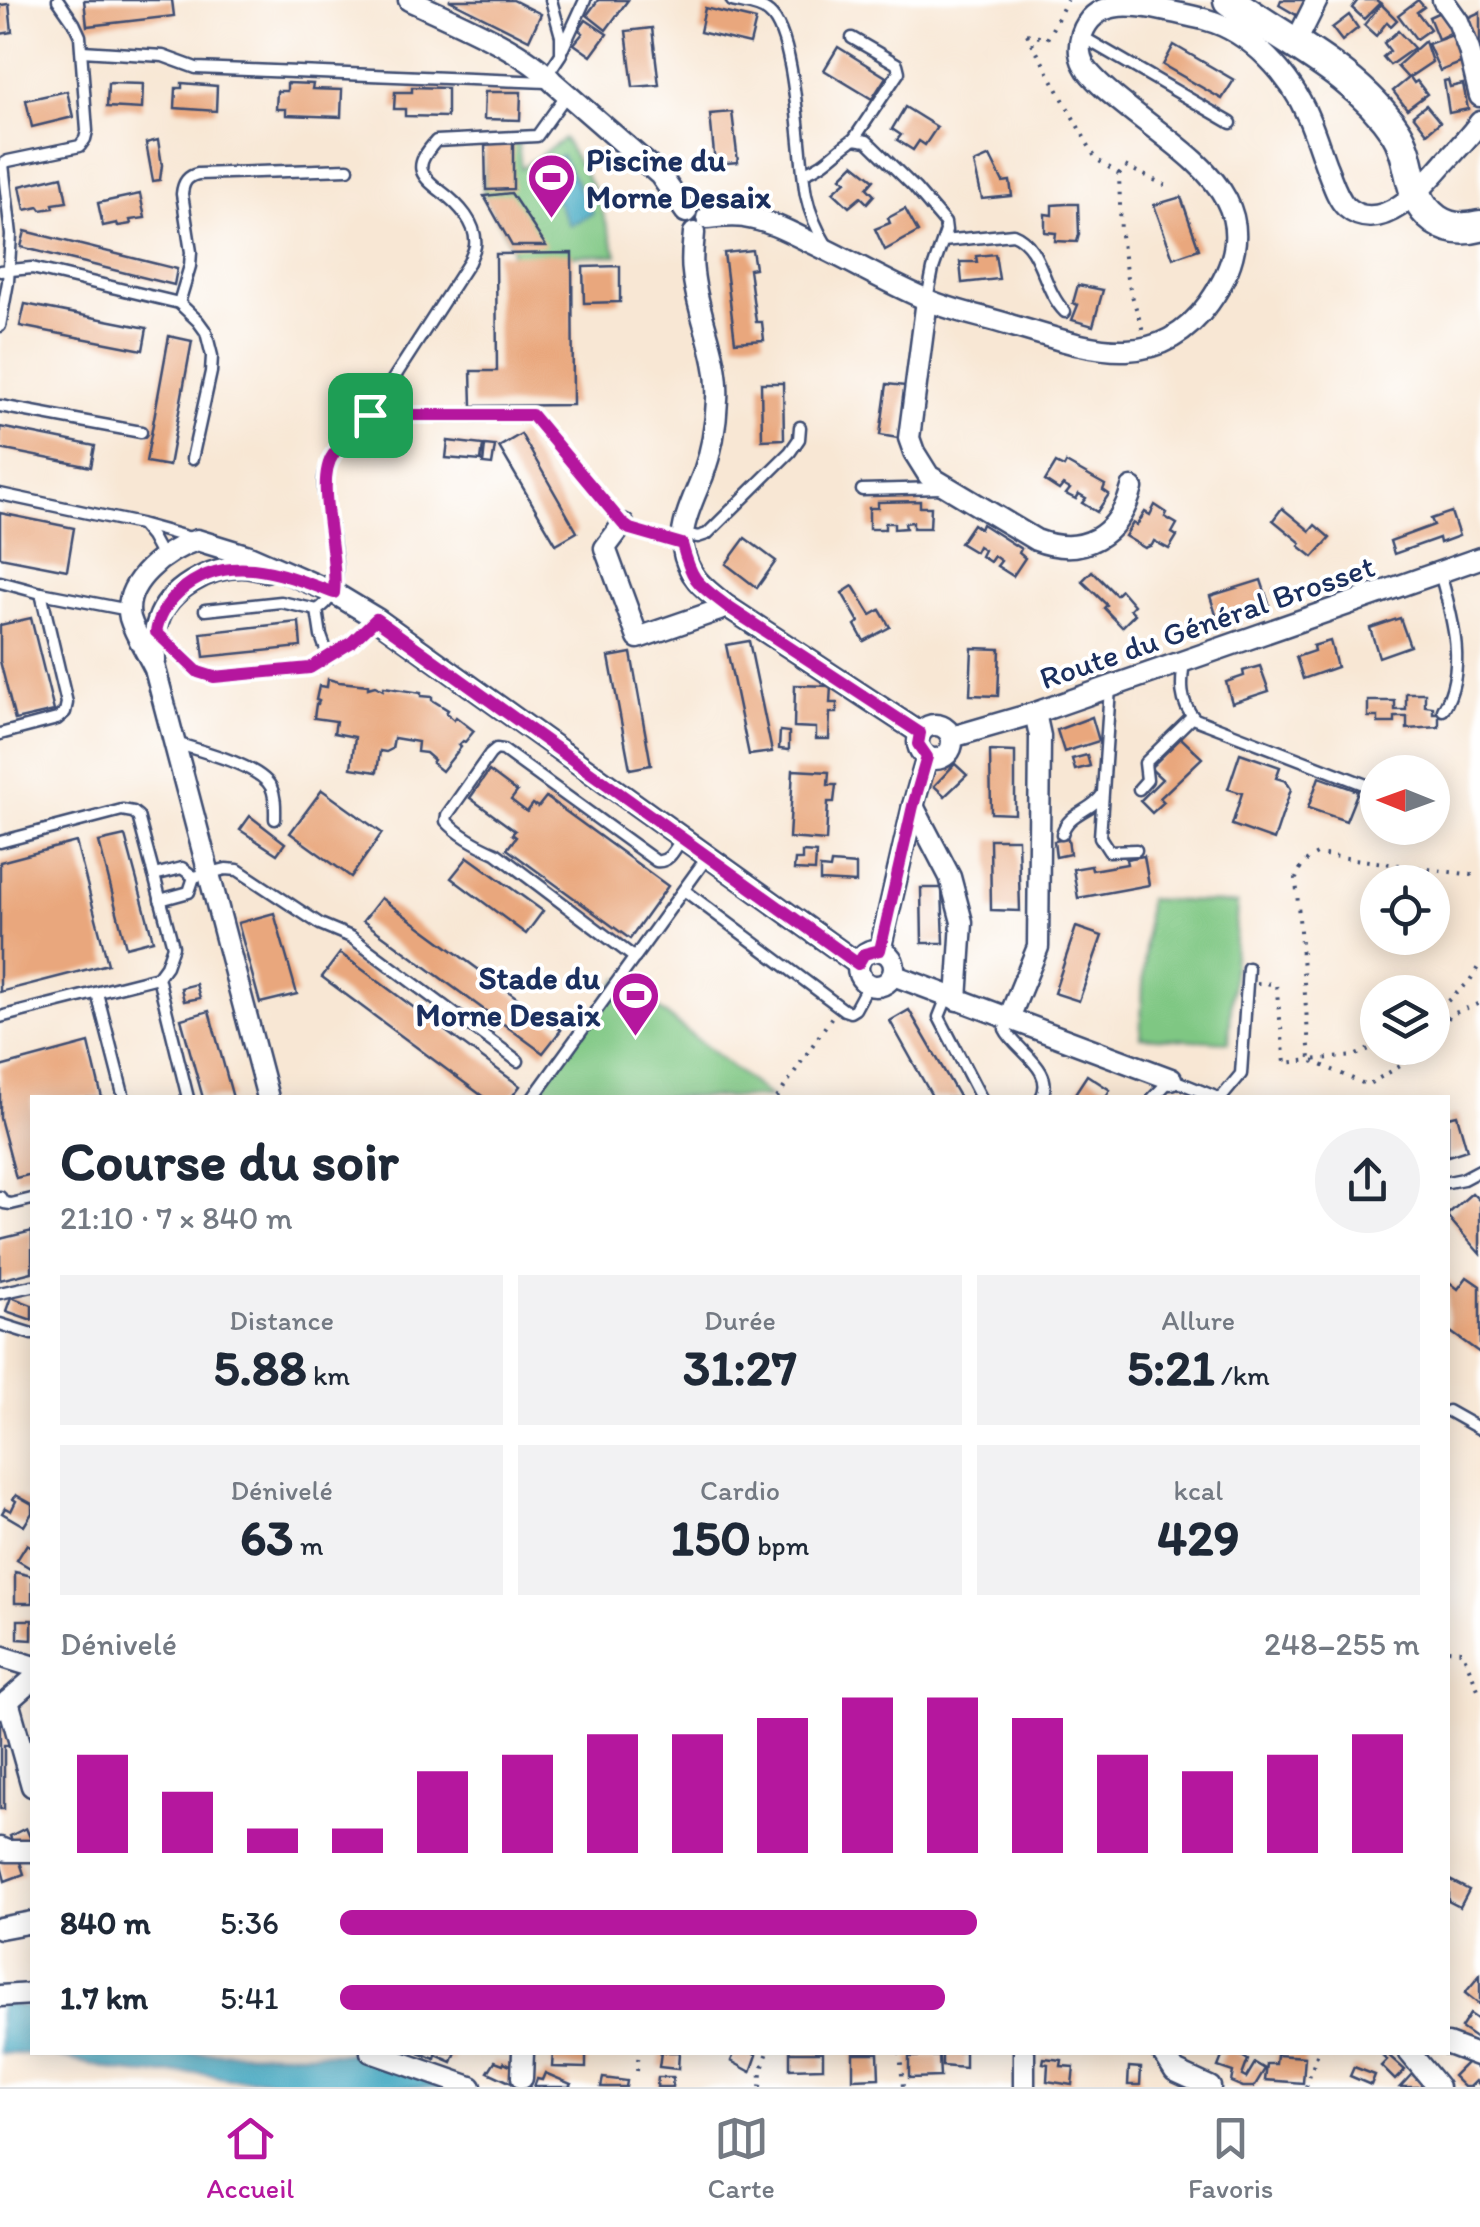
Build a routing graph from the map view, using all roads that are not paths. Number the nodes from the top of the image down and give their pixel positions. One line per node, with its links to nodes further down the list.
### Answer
1 (58, 0): 12 (lane)
2 (409, 0): 14 (street)
3 (552, 0): 13 (lane)
4 (585, 0): 13 (lane)
5 (732, 0): 20 (lane)
6 (1228, 0): 11 (main road)
7 (1317, 0): 11 (street)
8 (1443, 0): 15 (street)
9 (1081, 36): 17 (lane); 21 (street); 28 (street)
10 (852, 38): 18 (lane)
11 (1295, 44): 21 (main road)
12 (82, 50): 14 (lane); 24 (lane)
13 (561, 54): 14 (lane)
14 (556, 83): 22 (street); 33 (lane)
15 (1480, 96)
16 (1480, 122): 21 (street)
17 (1231, 123)
18 (854, 139): 20 (lane); 25 (lane)
19 (348, 169): 29 (lane)
20 (804, 173): 26 (lane)
21 (1416, 195): 23 (main road)
22 (695, 221): 26 (street); 43 (street)
23 (1480, 226)
24 (5, 234): 27 (lane)
25 (943, 242): 28 (lane); 30 (lane)
26 (830, 251): 28 (street)
27 (4, 271): 29 (lane); 31 (lane)
28 (927, 300): 37 (street)
29 (179, 302): 36 (lane)
30 (1065, 312)
31 (0, 326)
32 (0, 406): 35 (lane)
33 (370, 415): 42 (lane); 52 (lane)
34 (800, 426): 43 (lane)
35 (140, 432)
36 (192, 459)
37 (946, 488): 38 (street); 39 (lane)
38 (1132, 488)
39 (862, 490)
40 (0, 494): 41 (lane)
41 (140, 524): 44 (lane); 45 (lane)
42 (623, 524): 43 (lane); 53 (street)
43 (683, 539): 53 (street)
44 (204, 542): 45 (street); 47 (street); 49 (street)
45 (162, 557): 56 (street)
46 (1480, 558): 48 (street, Route du Général Brosset)
47 (218, 570): 49 (street); 58 (street)
48 (1440, 573): 60 (street, Route du Général Brosset); 63 (lane)
49 (297, 578): 52 (street)
50 (0, 582): 51 (lane)
51 (41, 593): 56 (lane); 67 (lane)
52 (334, 593): 55 (lane); 57 (street)
53 (728, 607): 66 (street)
54 (205, 610): 55 (lane)
55 (318, 610): 59 (lane)
56 (130, 617): 58 (street); 61 (street)
57 (376, 619): 59 (lane); 77 (street)
58 (157, 626): 59 (lane); 61 (street)
59 (329, 658)
60 (1184, 660): 62 (street, Route du Général Brosset); 65 (lane)
61 (155, 669): 69 (street)
62 (1110, 685): 64 (street, Route du Général Brosset); 73 (lane)
63 (1443, 710)
64 (1035, 712): 68 (street, Route du Général Brosset); 95 (street)
65 (1192, 717): 71 (lane); 72 (lane)
66 (920, 733): 68 (street); 70 (street)
67 (0, 734)
68 (952, 737): 70 (street)
69 (174, 742): 75 (lane); 82 (street)
70 (927, 757): 74 (street)
71 (1360, 783)
72 (1139, 790)
73 (1103, 794): 76 (lane); 79 (lane)
74 (913, 806): 85 (street); 93 (street)
75 (275, 819)
76 (1062, 834)
77 (682, 838): 80 (street); 86 (lane)
78 (0, 842): 81 (lane)
79 (1136, 850)
80 (708, 856): 83 (lane); 87 (street)
81 (154, 875): 82 (lane); 84 (lane)
82 (201, 875): 84 (lane); 96 (lane); 100 (street)
83 (684, 890): 86 (lane); 91 (lane)
84 (160, 900): 90 (lane)
85 (880, 950): 87 (street); 89 (street)
86 (635, 958): 101 (lane)
87 (858, 964): 91 (street)
88 (1248, 968): 106 (lane)
89 (893, 975): 91 (street); 93 (street)
90 (158, 978): 92 (lane); 99 (lane)
91 (868, 985)
92 (97, 993): 94 (lane); 98 (lane)
93 (952, 998): 95 (street); 102 (lane)
94 (0, 1018)
95 (1009, 1018): 97 (street); 103 (lane)
96 (518, 1061)
97 (1172, 1079): 104 (lane); 105 (lane)
98 (123, 1095)
99 (187, 1095)
100 (267, 1095)
101 (535, 1095)
102 (979, 1095)
103 (1043, 1095)
104 (1156, 1095)
105 (1212, 1095)
106 (1223, 1095)
107 (1480, 1170): 108 (lane)
108 (1450, 1182)
109 (0, 1197): 110 (lane)
110 (30, 1199)
111 (30, 1286): 112 (lane)
112 (0, 1293)
113 (0, 1324): 114 (lane)
114 (30, 1333)
115 (1450, 1412): 116 (lane)
116 (1480, 1429)
117 (0, 1656): 118 (street)
118 (30, 1665)
119 (19, 1694): 120 (street)
120 (30, 1772)
121 (0, 1848): 122 (street)
122 (30, 1851)
123 (30, 1922): 124 (street)
124 (0, 1928)
125 (30, 1994): 126 (street)
126 (0, 1996)
127 (1450, 2045): 132 (street)
128 (379, 2055): 135 (street)
129 (523, 2055): 133 (street)
130 (1024, 2055): 136 (street)
131 (1411, 2055): 138 (street)
132 (1480, 2056)
133 (522, 2078)
134 (1170, 2079): 137 (street)
135 (470, 2087)
136 (1024, 2087)
137 (1210, 2087)
138 (1438, 2087)

